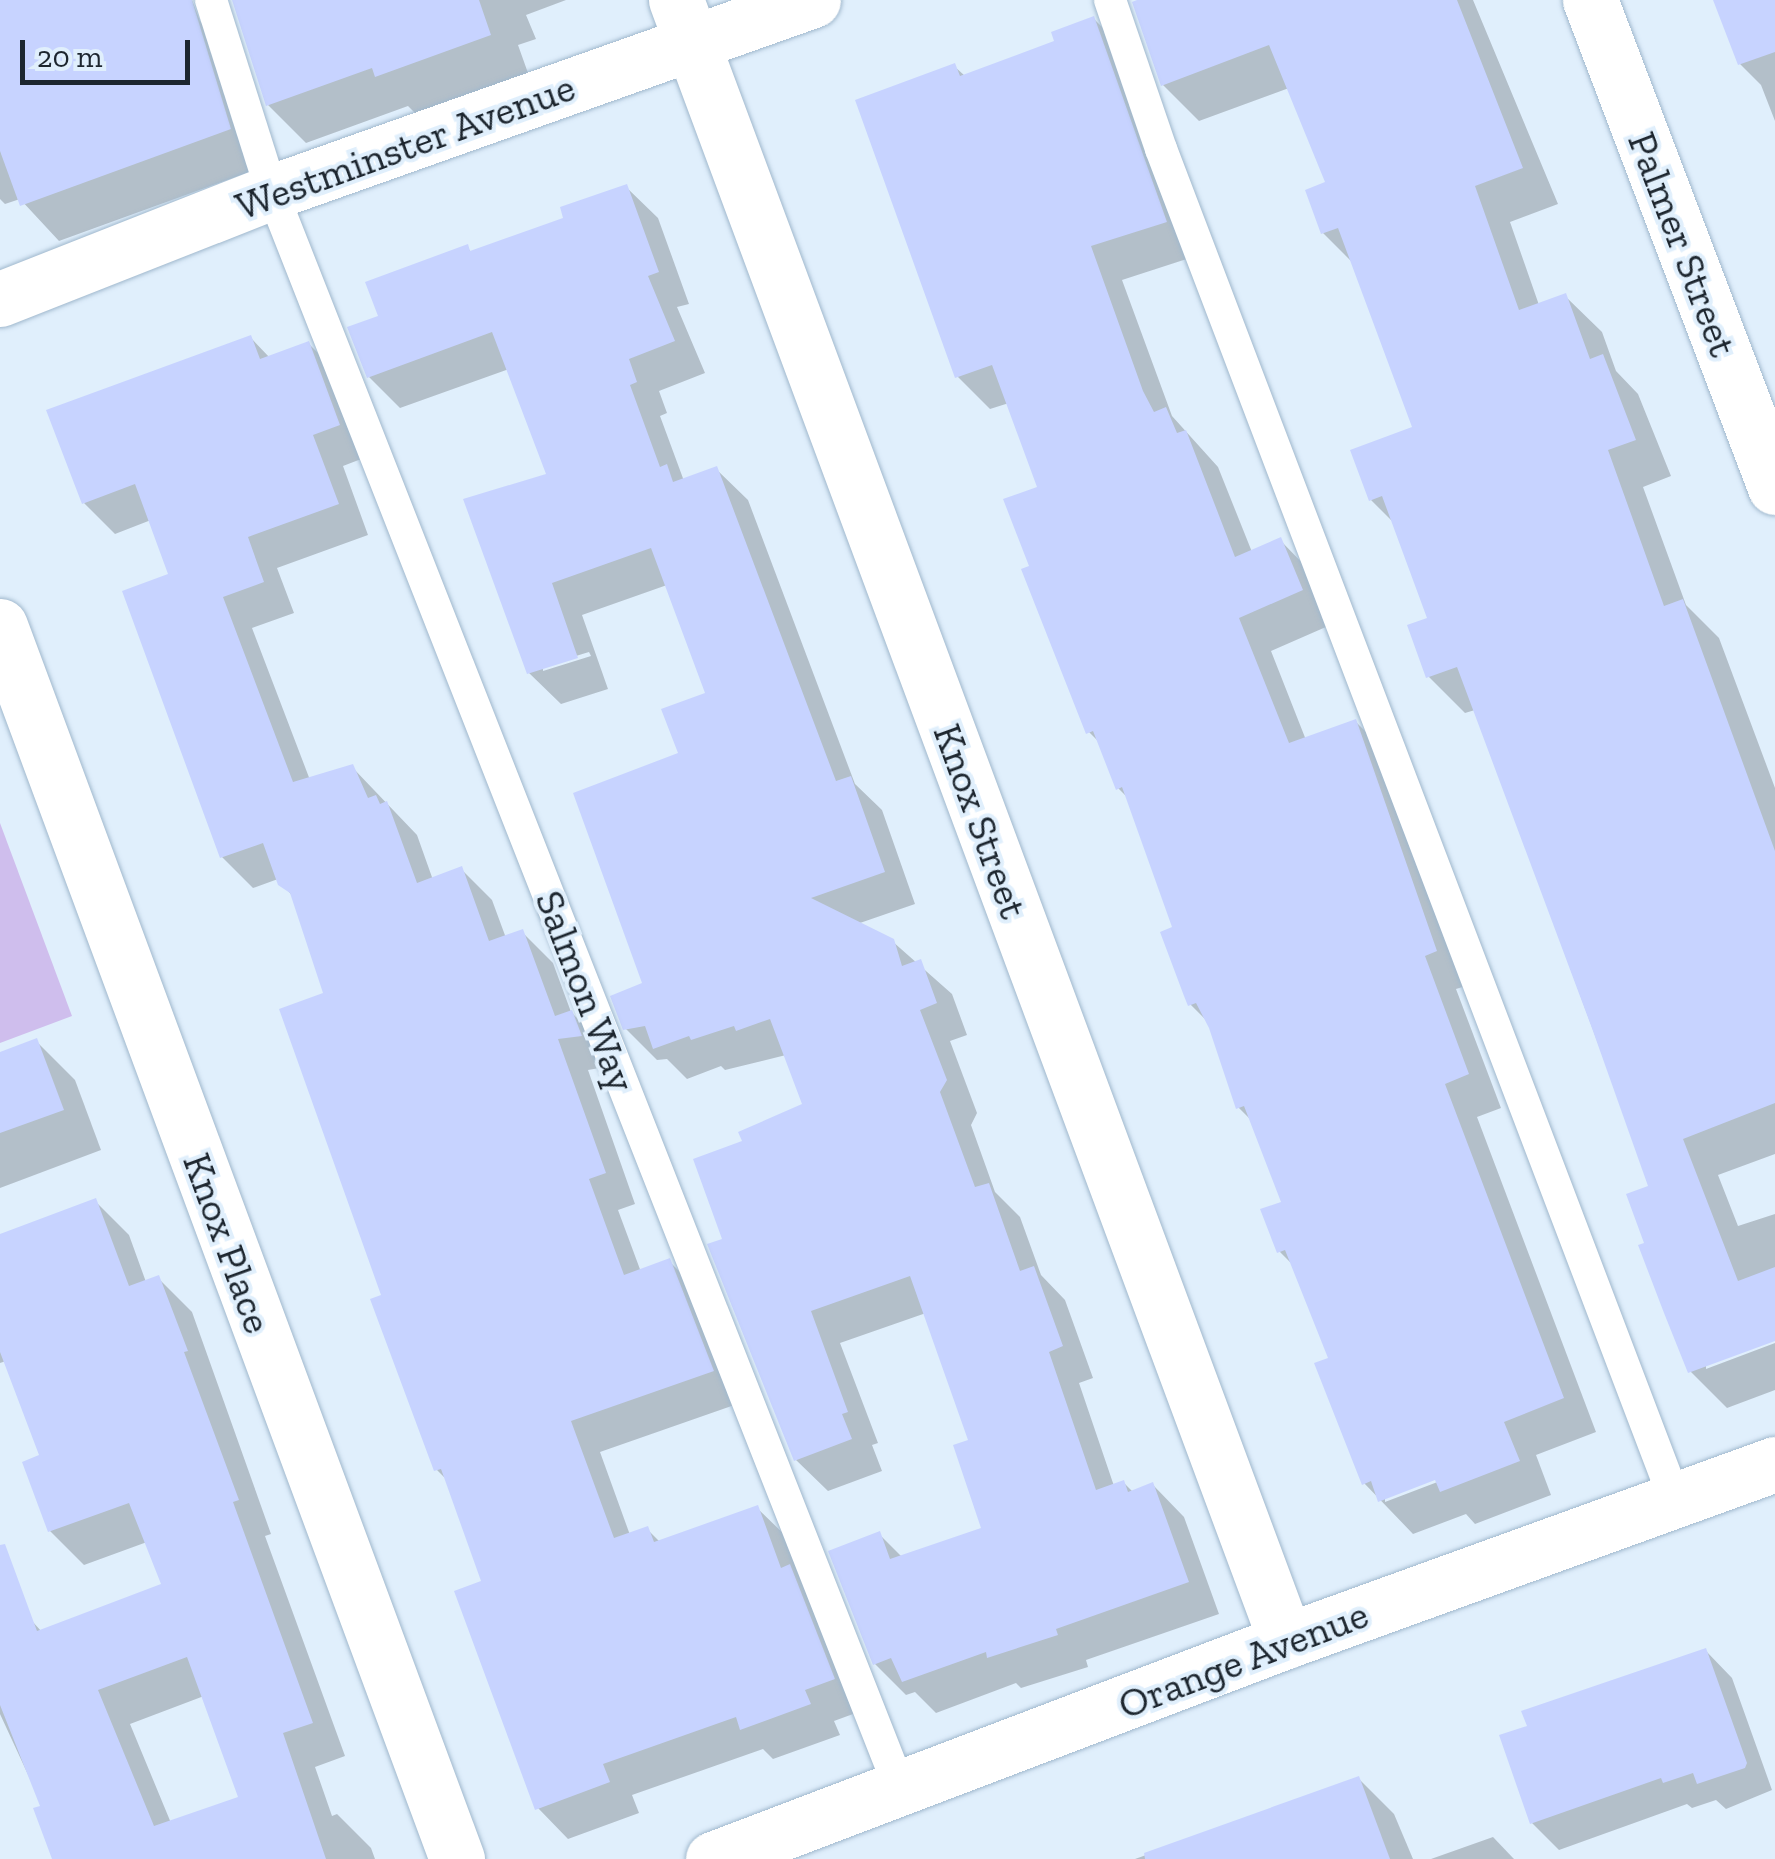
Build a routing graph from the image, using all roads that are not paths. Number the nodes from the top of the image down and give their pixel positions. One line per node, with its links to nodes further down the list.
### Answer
1 (212, 0): 6 (lane, Salmon Way)
2 (813, 0): 5 (street, Westminster Avenue)
3 (1110, 0): 11 (lane)
4 (1590, 0): 8 (street, Palmer Street)
5 (684, 23): 6 (street, Westminster Avenue); 12 (street, Knox Street)
6 (272, 192): 7 (street, Westminster Avenue); 13 (lane, Salmon Way)
7 (0, 298)
8 (1775, 487)
9 (0, 626): 14 (street, Knox Place)
10 (1775, 1464): 11 (street, Orange Avenue)
11 (1675, 1500): 12 (street, Orange Avenue)
12 (1286, 1642): 13 (street, Orange Avenue)
13 (900, 1790): 15 (street, Orange Avenue)
14 (456, 1859)
15 (714, 1859)

